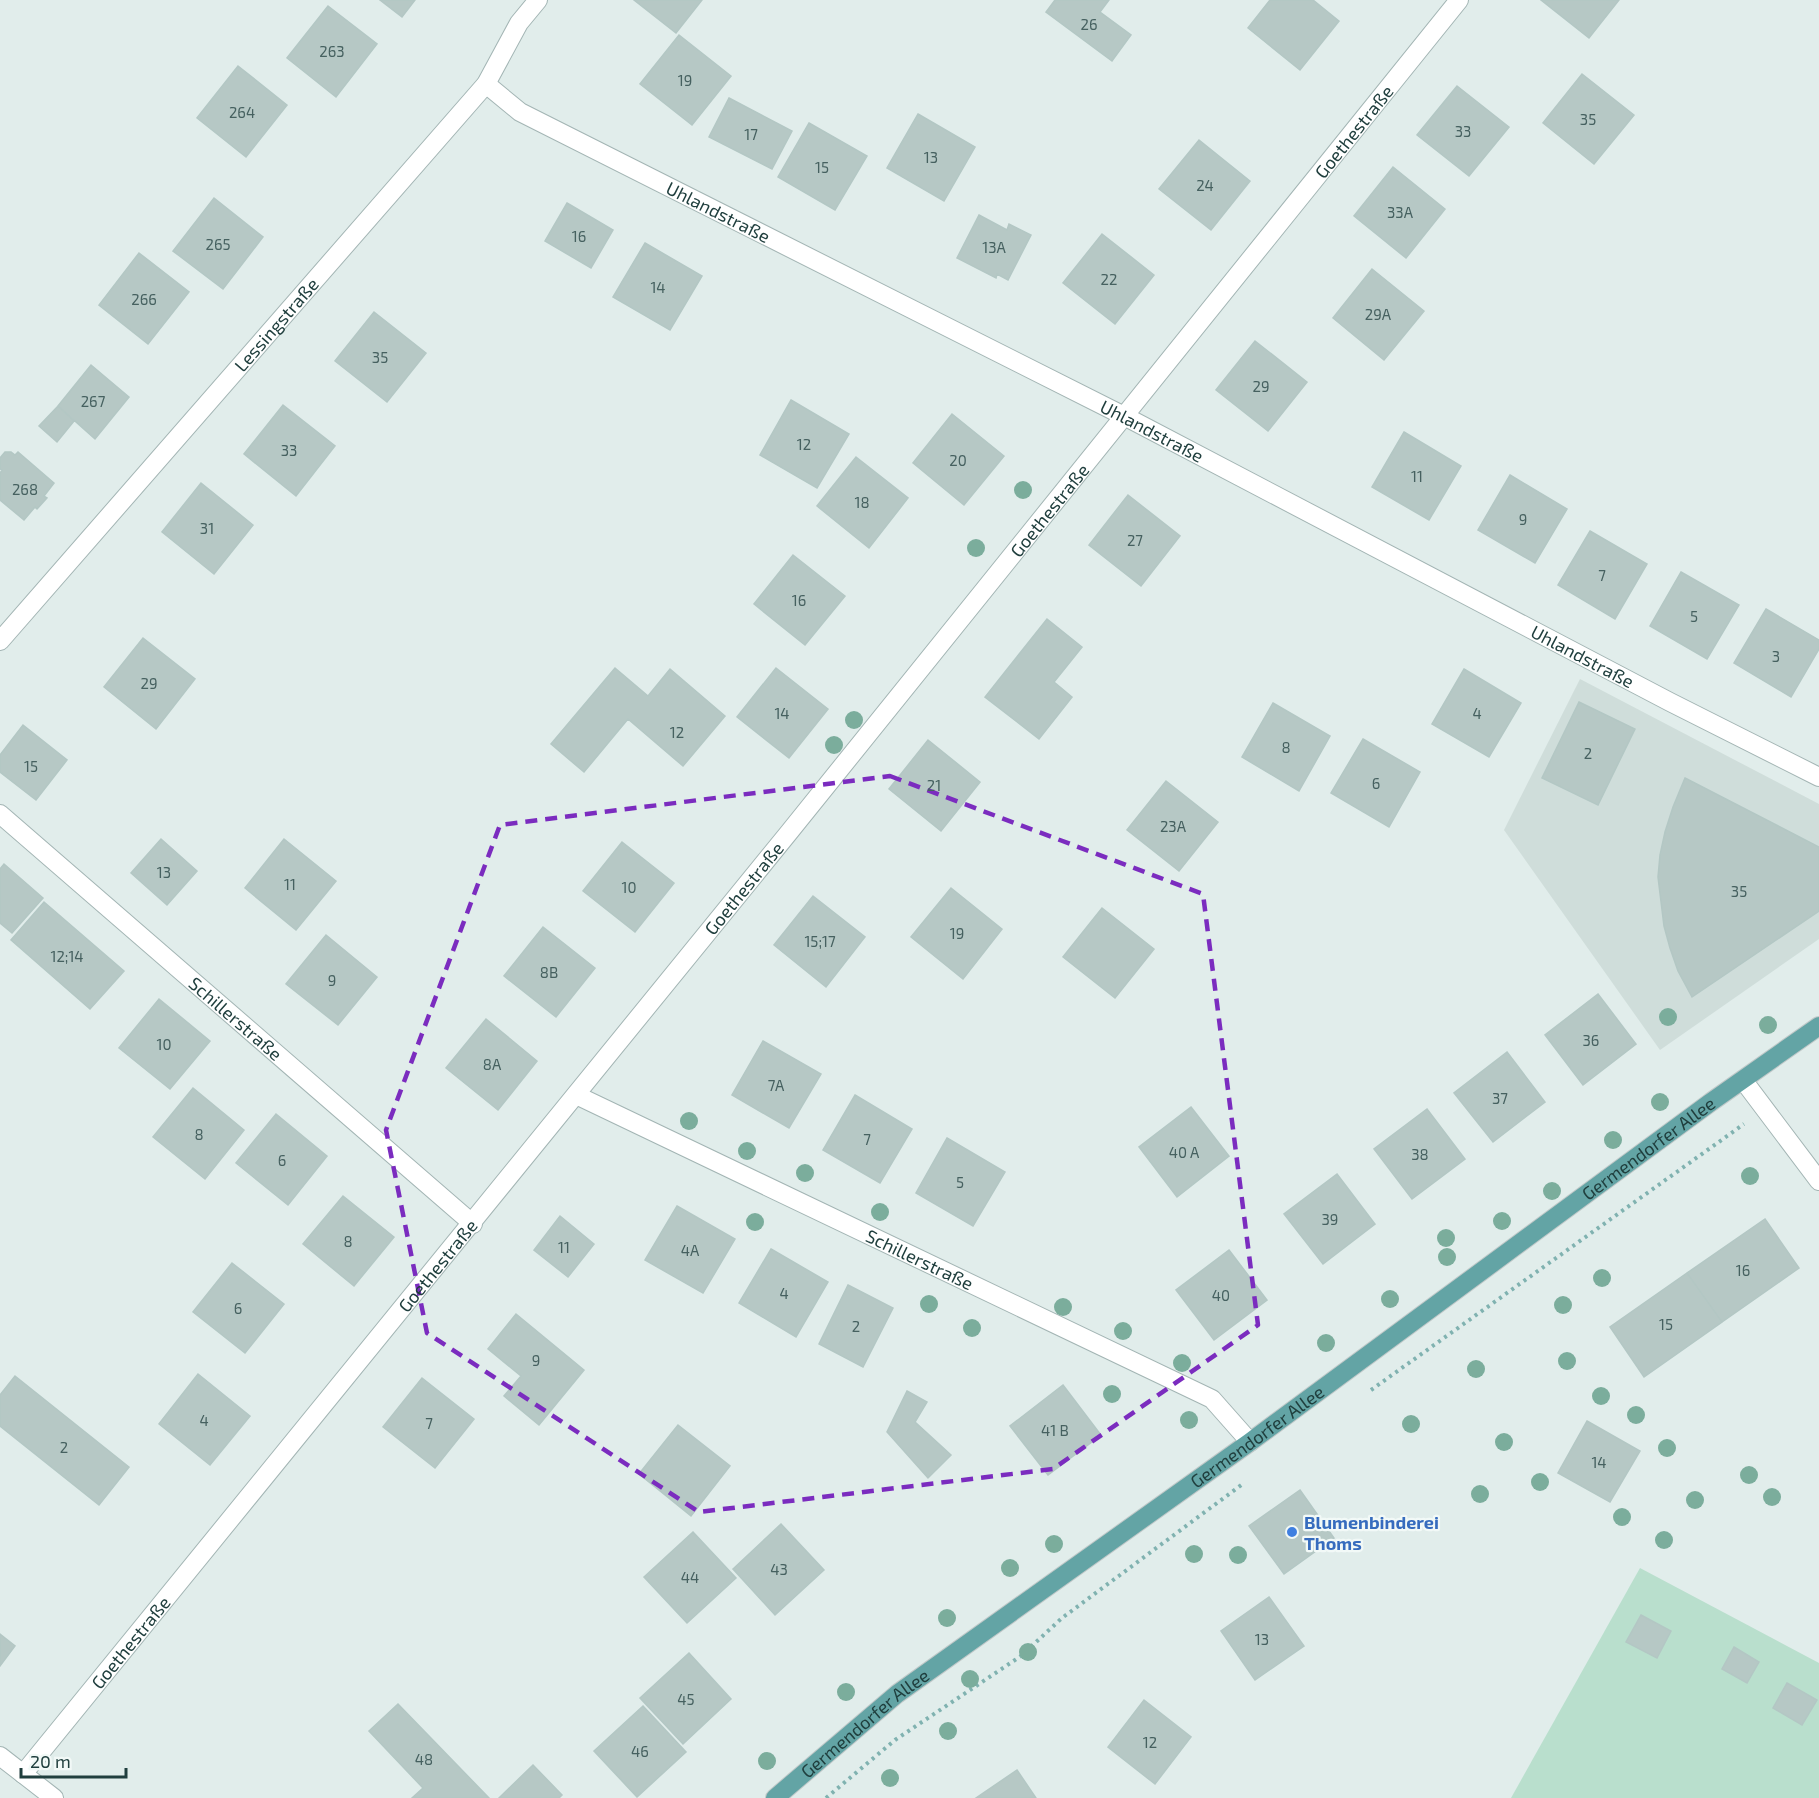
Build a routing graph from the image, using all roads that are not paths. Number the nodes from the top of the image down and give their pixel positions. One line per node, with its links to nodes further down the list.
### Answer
1 (538, 0): 3 (street, Lessingstraße)
2 (1459, 0): 4 (street, Goethestraße)
3 (486, 84): 4 (street, Uhlandstraße); 5 (street, Lessingstraße)
4 (1126, 417): 6 (street, Uhlandstraße); 10 (street, Goethestraße)
5 (0, 641)
6 (1819, 777)
7 (0, 814): 12 (street, Schillerstraße)
8 (1819, 1026): 9 (main road, Germendorfer Allee)
9 (1743, 1080): 11 (street); 13 (main road, Germendorfer Allee)
10 (576, 1095): 12 (street, Goethestraße); 13 (street, Schillerstraße)
11 (1819, 1181)
12 (473, 1224): 15 (street, Goethestraße)
13 (1250, 1442): 17 (main road, Germendorfer Allee)
14 (0, 1756): 15 (street)
15 (23, 1774): 16 (street)
16 (54, 1798)
17 (775, 1798)

